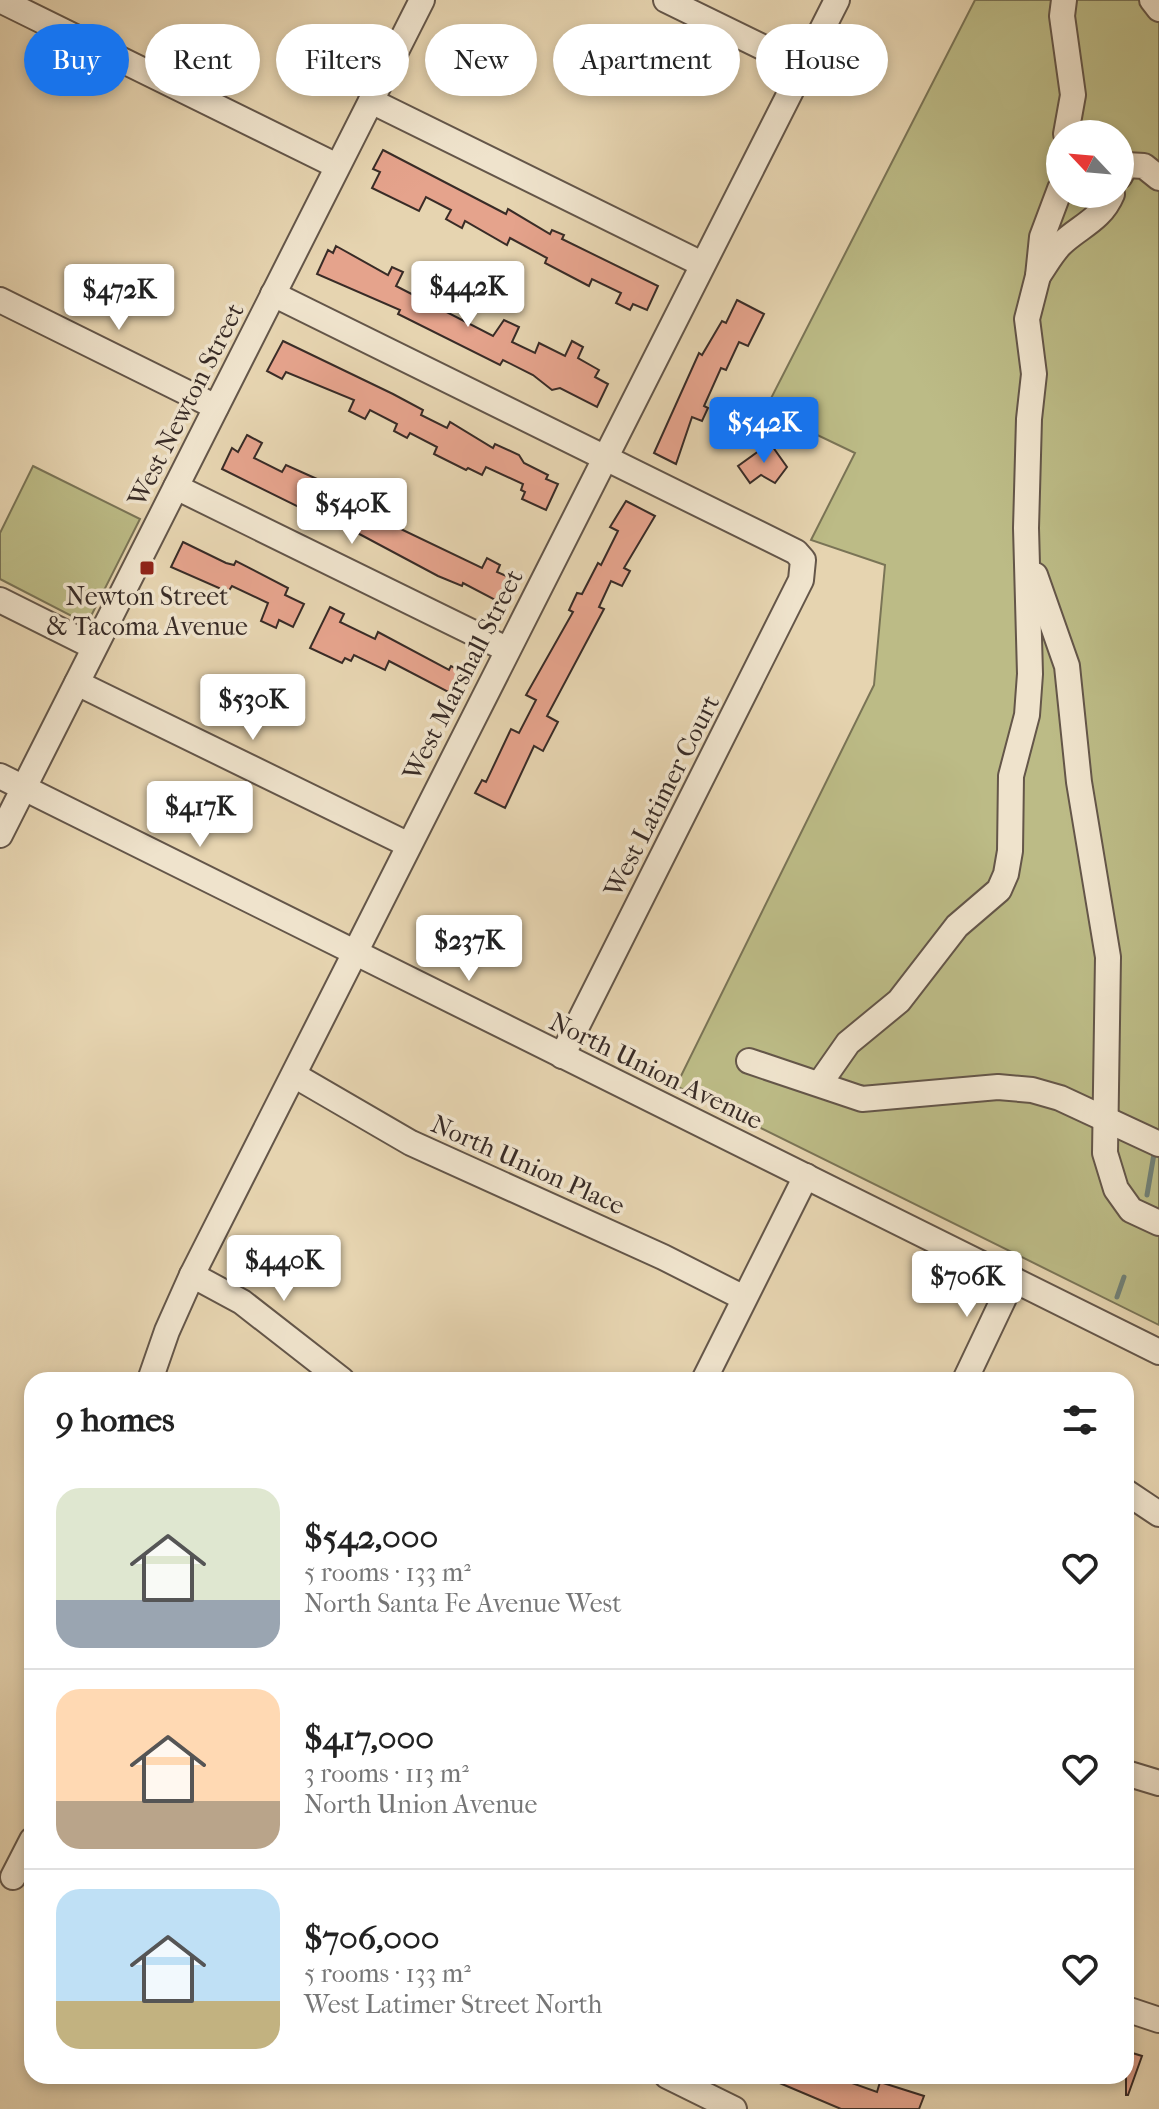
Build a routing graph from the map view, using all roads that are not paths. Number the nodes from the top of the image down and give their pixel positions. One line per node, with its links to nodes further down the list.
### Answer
1 (0, 0): 14 (street)
2 (422, 0): 11 (street, West Newton Street)
3 (666, 0): 9 (street)
4 (837, 0): 8 (street, West Marshall Street)
5 (1064, 0): 12 (street)
6 (1152, 0): 7 (street)
7 (1159, 9)
8 (825, 24)
9 (756, 44)
10 (788, 96): 18 (street, West Marshall Street)
11 (371, 101): 14 (street, West Newton Street); 18 (street)
12 (1069, 120)
13 (1134, 165): 15 (street)
14 (337, 166): 20 (street, West Newton Street)
15 (1159, 178)
16 (1053, 208): 19 (street)
17 (1103, 208): 19 (street)
18 (702, 264): 23 (street, West Marshall Street)
19 (1038, 276): 25 (street)
20 (273, 294): 22 (street, West Newton Street); 23 (street)
21 (0, 300): 22 (street)
22 (216, 407): 24 (street, West Newton Street)
23 (604, 459): 28 (street, West Marshall Street); 35 (street, West Latimer Court)
24 (176, 487): 27 (street, West Newton Street); 28 (street)
25 (1028, 556): 38 (street); 39 (street)
26 (0, 600): 27 (street)
27 (94, 647): 29 (street, West Newton Street)
28 (506, 649): 33 (street, West Marshall Street)
29 (77, 683): 31 (street, West Newton Street); 33 (street)
30 (0, 776): 31 (street, North Union Avenue)
31 (24, 788): 32 (street, West Newton Street); 34 (street, North Union Avenue)
32 (0, 835)
33 (409, 845): 34 (street, West Marshall Street)
34 (354, 953): 35 (street, North Union Avenue); 37 (street, West Marshall Street)
35 (562, 1056): 41 (street, North Union Avenue)
36 (749, 1061): 38 (street)
37 (294, 1075): 43 (street, West Marshall Street); 45 (street, North Union Place)
38 (820, 1083): 39 (street)
39 (1104, 1121): 40 (street); 42 (street)
40 (1152, 1142)
41 (806, 1176): 44 (street, North Union Avenue); 45 (street)
42 (1159, 1223)
43 (192, 1275): 47 (street, West Marshall Street); 48 (street)
44 (1013, 1279): 46 (street, North Union Avenue); 50 (street)
45 (744, 1298): 49 (street)
46 (1159, 1352)
47 (153, 1372)
48 (332, 1372)
49 (708, 1372)
50 (969, 1372)
51 (1134, 1497): 52 (street)
52 (1159, 1514)
53 (1134, 1775): 54 (street)
54 (1159, 1783)
55 (24, 1856): 56 (street)
56 (13, 1877)
57 (1134, 2012): 58 (street)
58 (1159, 2020)
59 (683, 2084): 60 (street)
60 (734, 2109)

